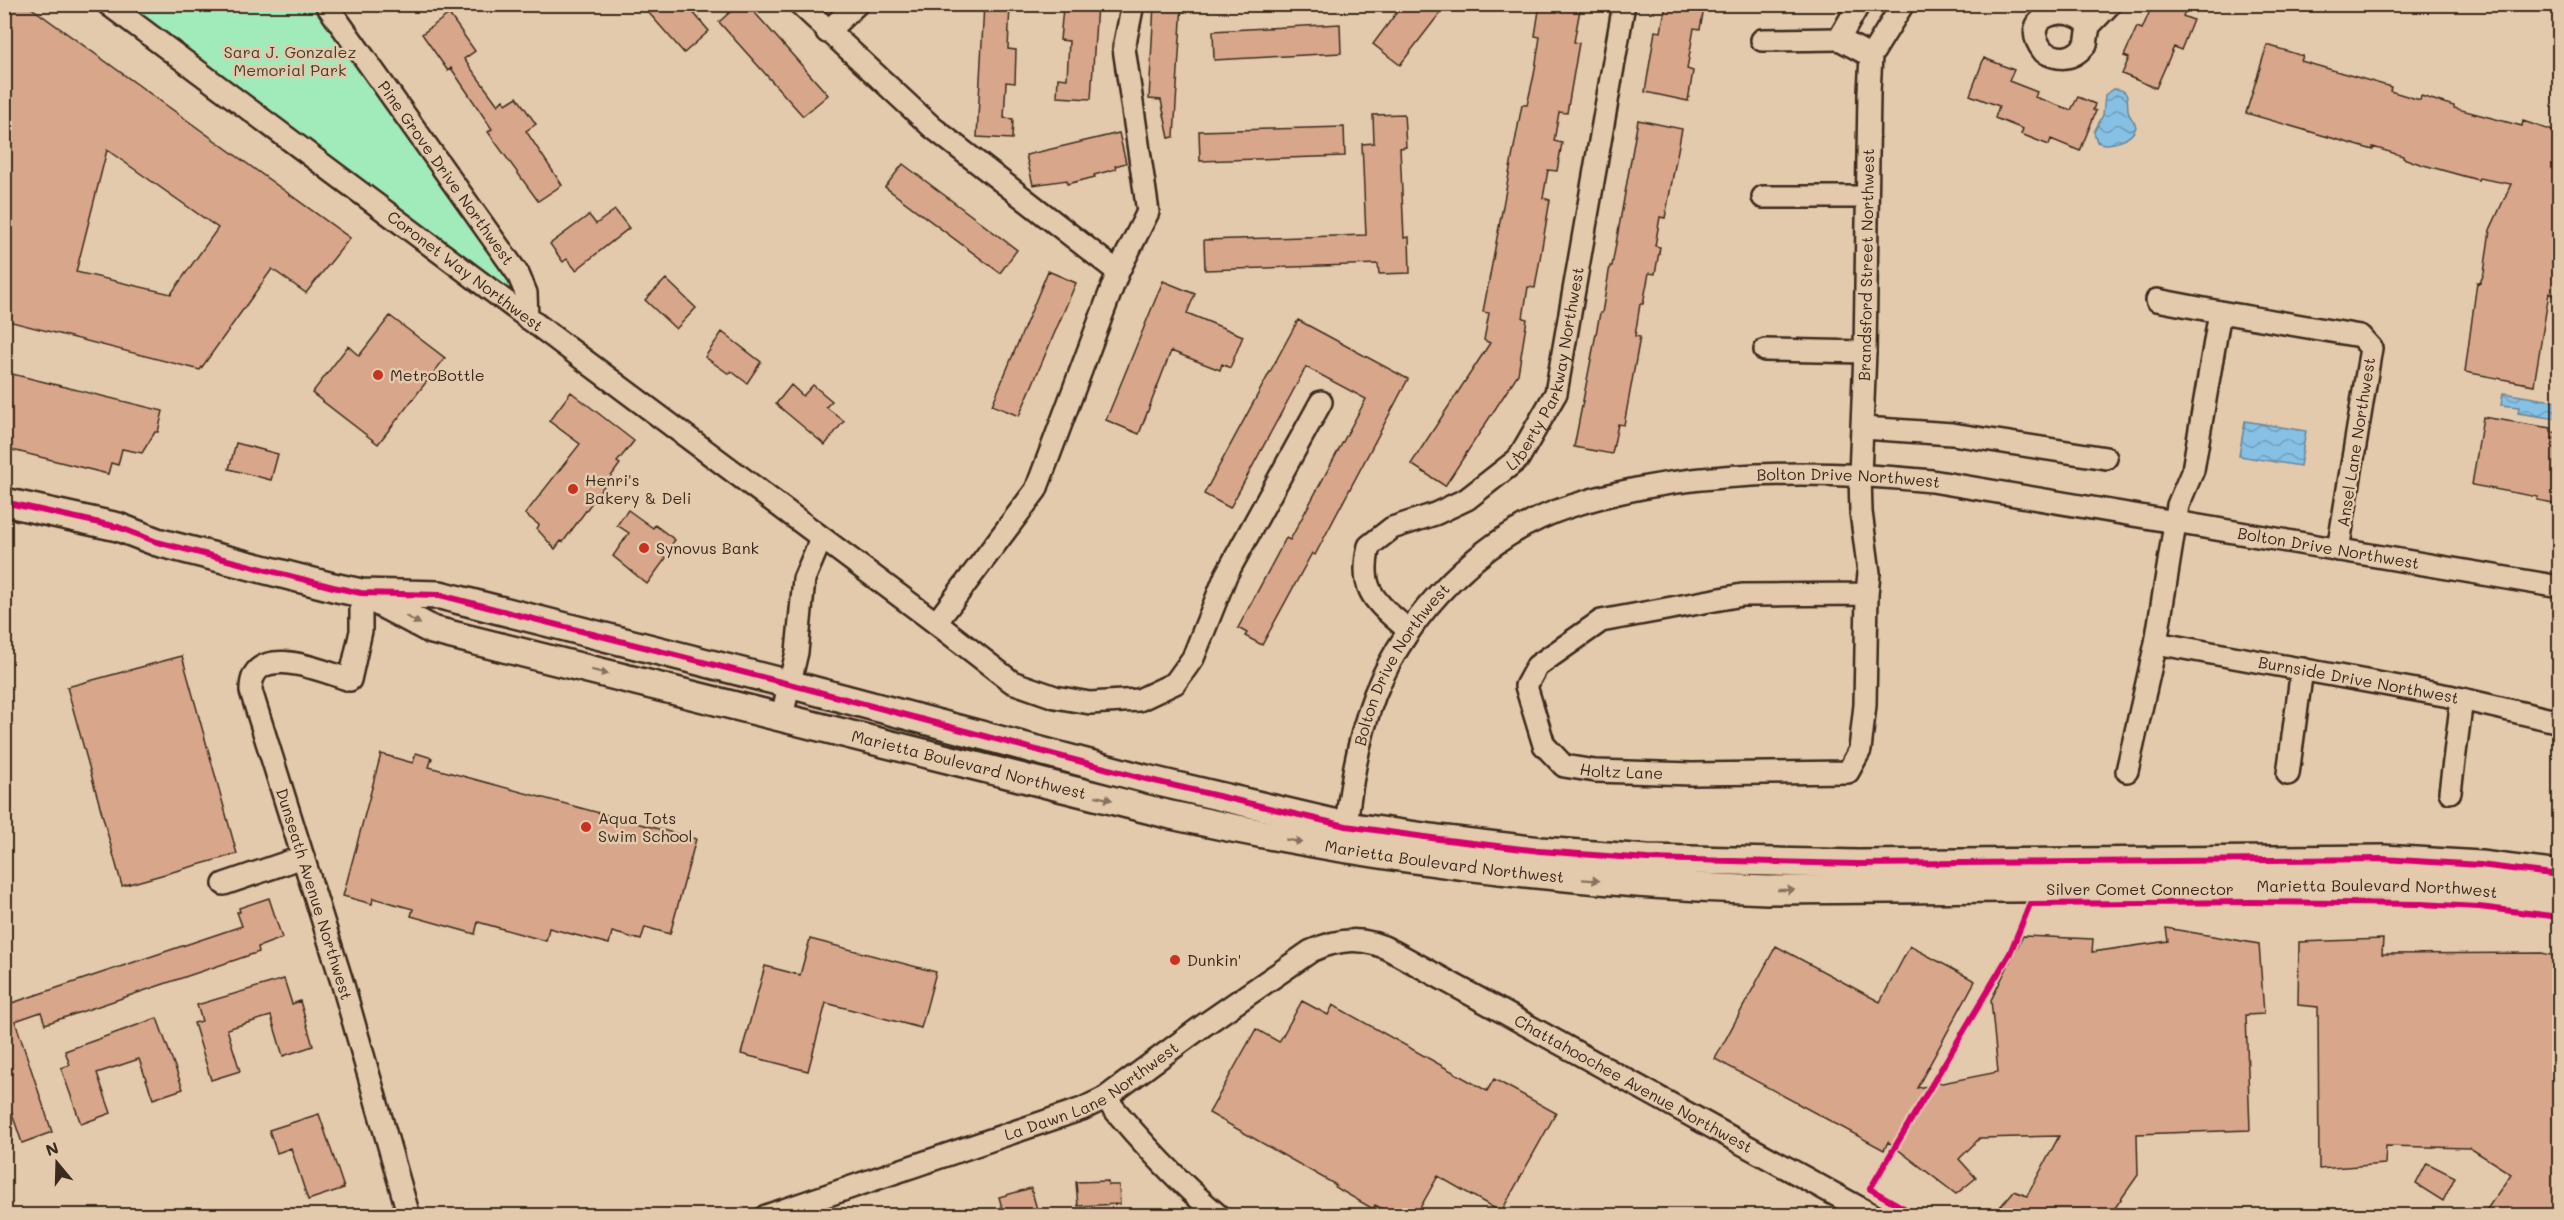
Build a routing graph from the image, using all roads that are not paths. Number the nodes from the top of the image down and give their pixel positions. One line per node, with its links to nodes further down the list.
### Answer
1 (108, 4): 20 (street, Coronet Way Northwest)
2 (326, 4): 20 (street, Pine Grove Drive Northwest)
3 (801, 4): 11 (street)
4 (857, 4): 11 (street)
5 (1133, 4): 17 (street)
6 (1624, 4): 35 (street, Liberty Parkway Northwest)
7 (1859, 4): 12 (street)
8 (1903, 4): 14 (street)
9 (2110, 4): 10 (street)
10 (2088, 26)
11 (827, 32): 17 (street)
12 (1839, 39): 13 (street); 14 (street)
13 (1762, 40)
14 (1871, 56): 16 (street, Brandsford Street Northwest)
15 (1763, 197): 16 (street)
16 (1867, 197): 22 (street, Brandsford Street Northwest)
17 (1118, 272): 34 (street)
18 (2157, 300): 19 (street, Ansel Lane Northwest)
19 (2220, 312): 28 (street); 30 (street, Ansel Lane Northwest)
20 (527, 318): 29 (street, Coronet Way Northwest)
21 (1765, 350): 22 (street)
22 (1865, 352): 24 (street, Brandsford Street Northwest)
23 (1321, 402): 34 (street, Coronet Way Northwest)
24 (1863, 428): 25 (street); 26 (street, Brandsford Street Northwest)
25 (2106, 458)
26 (1860, 475): 28 (street, Bolton Drive Northwest); 33 (street, Holtz Lane); 35 (street, Bolton Drive Northwest)
27 (4, 502): 32 (main road)
28 (2175, 522): 30 (street, Bolton Drive Northwest); 36 (street)
29 (821, 539): 34 (street, Coronet Way Northwest); 38 (street)
30 (2338, 550): 31 (street, Bolton Drive Northwest)
31 (2559, 587)
32 (361, 593): 38 (main road); 40 (main road, Marietta Boulevard Northwest, one-way to 40); 46 (street, Dunseath Avenue Northwest)
33 (1867, 594): 33 (street, Holtz Lane)
34 (936, 623)
35 (1409, 631): 45 (street, Bolton Drive Northwest)
36 (2156, 644): 37 (street, Burnside Drive Northwest); 42 (street)
37 (2302, 669): 39 (street, Burnside Drive Northwest); 43 (street)
38 (789, 684): 40 (street); 45 (main road)
39 (2462, 699): 41 (street, Burnside Drive Northwest); 44 (street)
40 (782, 717): 45 (main road, Marietta Boulevard Northwest, one-way to 45)
41 (2559, 723)
42 (2127, 771)
43 (2288, 774)
44 (2450, 792)
45 (1344, 838): 47 (main road); 49 (main road, Marietta Boulevard Northwest, one-way to 49)
46 (303, 857): 48 (street); 52 (street, Dunseath Avenue Northwest)
47 (2559, 875)
48 (224, 884)
49 (2559, 901)
50 (1394, 952): 51 (street, La Dawn Lane Northwest); 55 (street, Chattahoochee Avenue Northwest)
51 (1105, 1098): 53 (street, La Dawn Lane Northwest); 54 (street)
52 (409, 1215)
53 (766, 1215)
54 (1219, 1215)
55 (1874, 1215)

